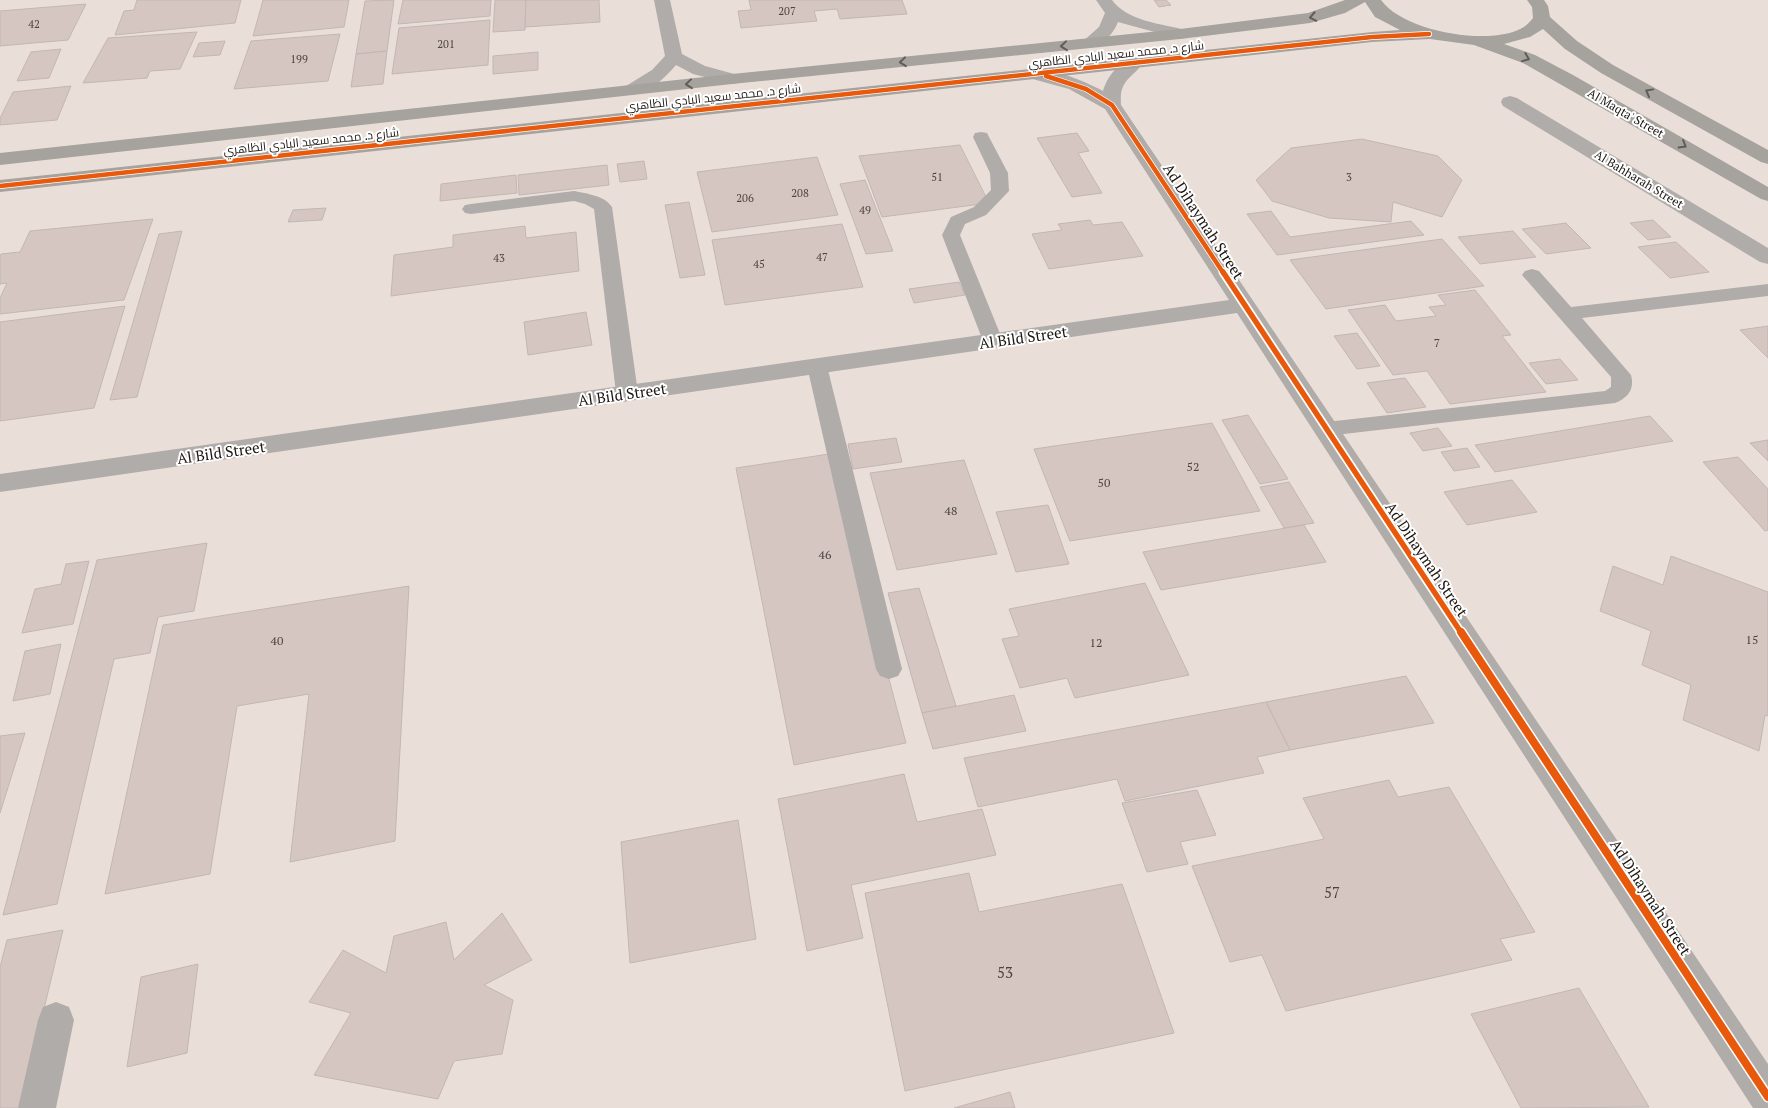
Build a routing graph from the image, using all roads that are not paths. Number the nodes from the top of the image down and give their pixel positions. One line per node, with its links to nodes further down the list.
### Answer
1 (662, 0): 11 (street)
2 (1358, 0): 7 (street, شارع د. محمد سعيد البادي الظاهري, one-way to 7)
3 (1372, 0): 8 (street)
4 (1535, 0): 6 (street)
5 (1108, 7): 7 (street); 10 (street)
6 (1542, 19): 9 (street); 21 (street, Al Maqta' Street, one-way to 6)
7 (1180, 34): 10 (street, شارع د. محمد سعيد البادي الظاهري)
8 (1429, 34): 9 (street); 12 (street, شارع د. محمد سعيد البادي الظاهري)
9 (1480, 41): 24 (street, Al Maqta' Street, one-way to 24)
10 (1090, 43): 14 (street, شارع د. محمد سعيد البادي الظاهري, one-way to 14)
11 (674, 57): 14 (street); 15 (street)
12 (1134, 63): 13 (street, شارع د. محمد سعيد البادي الظاهري); 18 (street)
13 (1035, 74): 18 (street, Ad Dihaymah Street); 19 (street, شارع د. محمد سعيد البادي الظاهري)
14 (732, 80): 15 (street, شارع د. محمد سعيد البادي الظاهري, one-way to 15)
15 (633, 90): 16 (street, شارع د. محمد سعيد البادي الظاهري)
16 (592, 95): 19 (street); 22 (street, شارع د. محمد سعيد البادي الظاهري)
17 (1510, 102): 26 (street, Al Bahharah Street)
18 (1112, 105): 29 (street, Ad Dihaymah Street)
19 (593, 121): 23 (street, شارع د. محمد سعيد البادي الظاهري)
20 (981, 136): 31 (lane)
21 (1768, 158)
22 (0, 159)
23 (0, 186)
24 (1768, 195)
25 (471, 209): 33 (lane)
26 (1768, 256)
27 (1532, 275): 30 (lane)
28 (1768, 290): 30 (lane)
29 (1244, 305): 31 (street, Al Bild Street); 34 (street, Ad Dihaymah Street)
30 (1566, 314): 34 (lane)
31 (993, 341): 32 (street, Al Bild Street)
32 (817, 366): 33 (street, Al Bild Street); 36 (lane)
33 (627, 393): 35 (street, Al Bild Street)
34 (1326, 430): 38 (street, Ad Dihaymah Street)
35 (0, 483)
36 (889, 669)
37 (56, 1020): 39 (street)
38 (1768, 1097)
39 (37, 1108)

